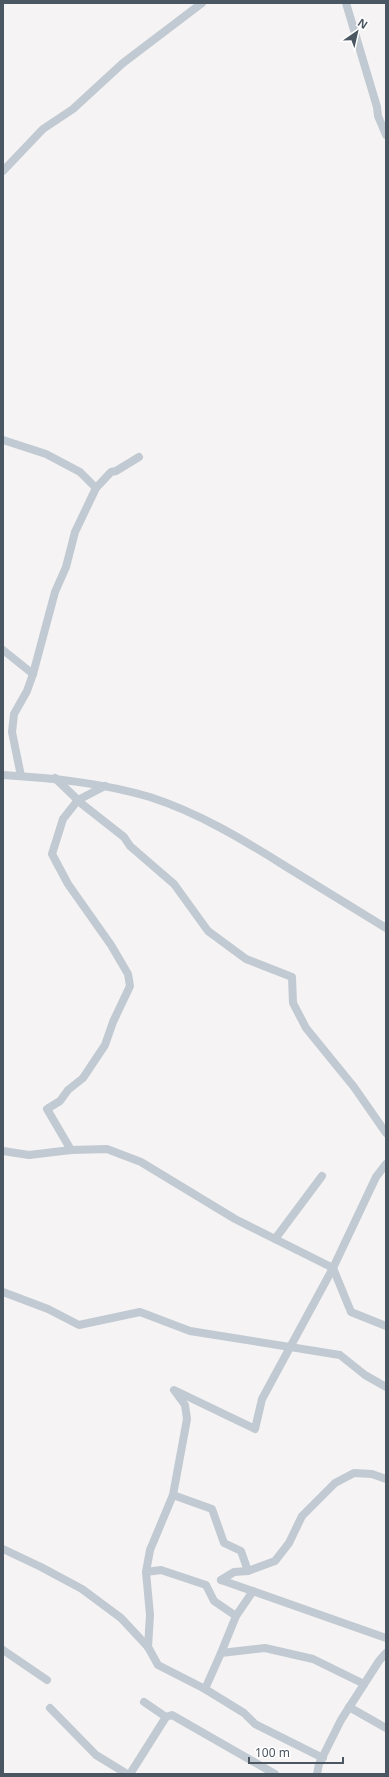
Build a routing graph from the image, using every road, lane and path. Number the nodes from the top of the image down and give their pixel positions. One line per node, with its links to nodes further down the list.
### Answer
1 (202, 3): 4 (street)
2 (346, 3): 3 (street)
3 (386, 135)
4 (3, 171)
5 (3, 440): 7 (street)
6 (139, 457): 7 (street)
7 (96, 488): 9 (street)
8 (3, 650): 9 (street)
9 (33, 674): 11 (street)
10 (3, 776): 11 (street)
11 (20, 776): 12 (street)
12 (55, 778): 13 (street); 14 (street)
13 (105, 786): 14 (street); 15 (street)
14 (78, 800): 16 (street); 17 (street)
15 (386, 928)
16 (386, 1133)
17 (71, 1150): 18 (street); 21 (street)
18 (3, 1151)
19 (386, 1164): 22 (street)
20 (322, 1176): 21 (street)
21 (275, 1239): 22 (street)
22 (333, 1268): 24 (street); 25 (street)
23 (3, 1292): 25 (street)
24 (386, 1326)
25 (292, 1346): 26 (street); 28 (street)
26 (386, 1387)
27 (386, 1478): 30 (street)
28 (173, 1495): 30 (street); 31 (street)
29 (3, 1549): 35 (street)
30 (248, 1571): 32 (street)
31 (146, 1572): 33 (street); 35 (street)
32 (253, 1591): 33 (street); 34 (street)
33 (236, 1616): 37 (street)
34 (386, 1638)
35 (148, 1647): 42 (street)
36 (3, 1650): 40 (street)
37 (221, 1653): 41 (street); 42 (street)
38 (386, 1653): 39 (street)
39 (382, 1662): 41 (street)
40 (47, 1680)
41 (364, 1684): 44 (street)
42 (205, 1689): 48 (street)
43 (144, 1702): 46 (street)
44 (349, 1707): 47 (street); 48 (street)
45 (50, 1708): 50 (street)
46 (166, 1717): 50 (street); 51 (street)
47 (386, 1728)
48 (322, 1758): 49 (street)
49 (320, 1773)
50 (129, 1774)
51 (274, 1774)

